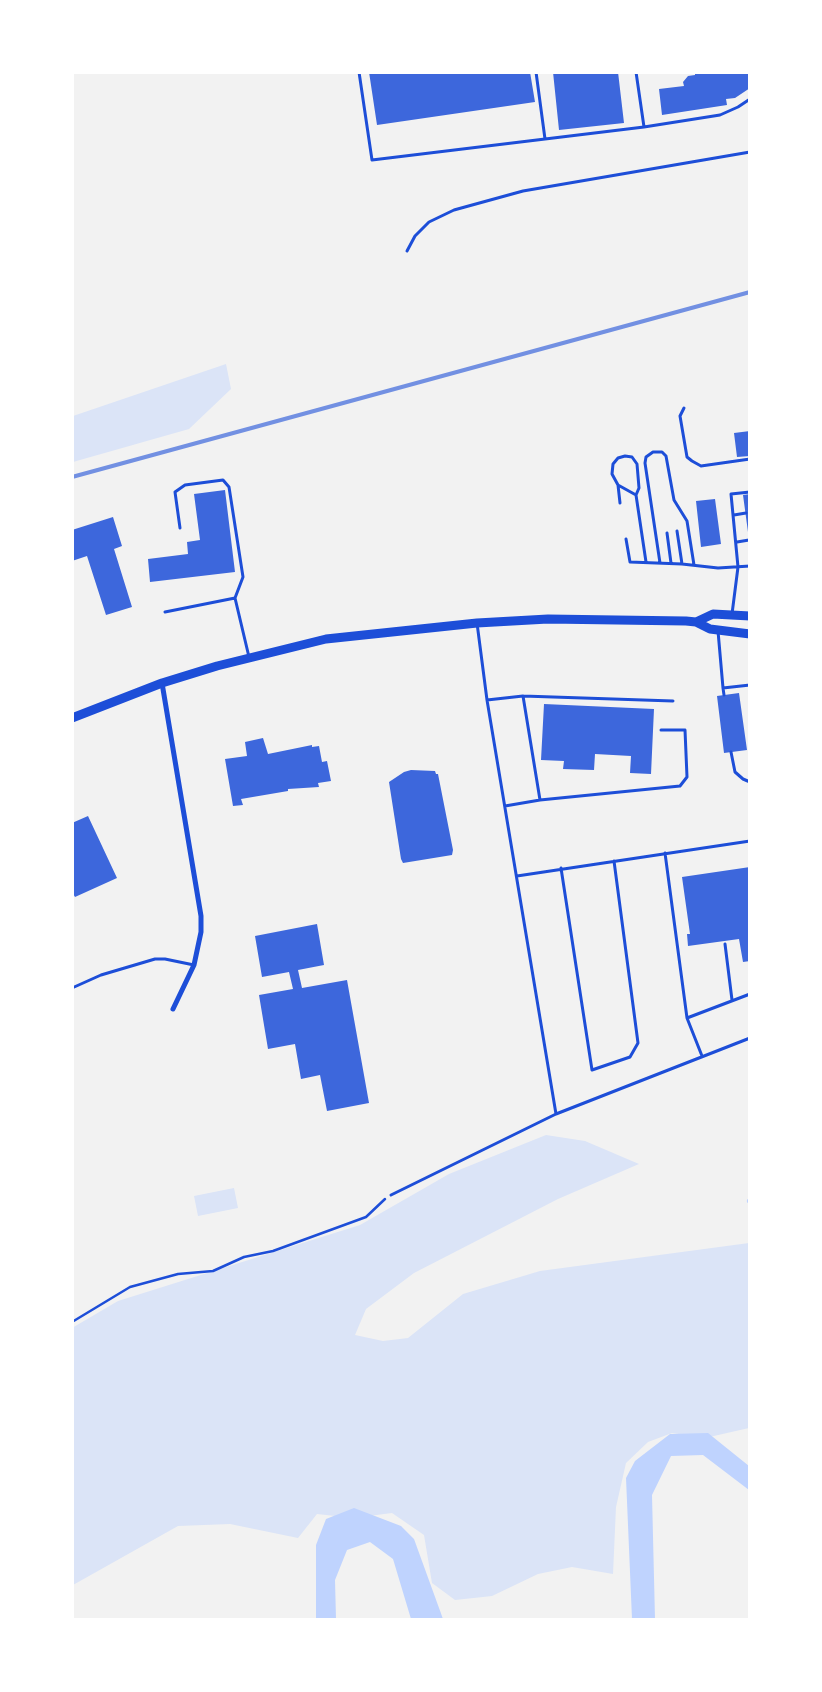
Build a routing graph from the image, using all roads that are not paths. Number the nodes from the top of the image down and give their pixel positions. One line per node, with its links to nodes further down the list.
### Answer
1 (359, 72): 6 (lane)
2 (536, 72): 6 (lane)
3 (636, 72): 5 (lane)
4 (750, 99): 5 (lane)
5 (644, 127): 6 (lane)
6 (545, 139)
7 (750, 152): 8 (lane)
8 (407, 251)
9 (684, 408): 10 (lane)
10 (750, 459)
11 (618, 485): 13 (lane); 13 (lane); 14 (lane)
12 (750, 492): 16 (lane)
13 (636, 495): 23 (lane)
14 (620, 503)
15 (746, 513): 16 (lane)
16 (734, 515): 22 (lane)
17 (180, 528): 30 (lane)
18 (677, 531): 26 (lane)
19 (667, 533): 25 (lane)
20 (626, 538): 23 (lane)
21 (749, 540): 22 (lane)
22 (737, 542): 29 (lane)
23 (646, 562): 24 (lane)
24 (660, 562): 25 (lane); 27 (lane)
25 (671, 563): 26 (lane)
26 (682, 564): 27 (lane)
27 (694, 565): 29 (lane)
28 (750, 566): 29 (lane)
29 (738, 568): 32 (lane)
30 (234, 598): 31 (lane); 38 (lane)
31 (165, 612)
32 (732, 615): 33 (main road); 34 (main road)
33 (750, 616)
34 (696, 622): 35 (main road); 36 (main road)
35 (477, 623): 38 (main road); 44 (lane)
36 (718, 630): 37 (main road); 41 (lane)
37 (750, 634)
38 (250, 658): 39 (main road)
39 (162, 683): 48 (main road); 60 (street)
40 (750, 685): 41 (lane)
41 (723, 688): 42 (lane)
42 (724, 695)
43 (523, 696): 44 (lane); 45 (lane); 52 (lane)
44 (487, 700): 53 (lane)
45 (674, 701)
46 (750, 703): 47 (lane)
47 (750, 714)
48 (72, 718)
49 (661, 730): 52 (lane)
50 (731, 752): 51 (lane)
51 (750, 782)
52 (540, 800): 53 (lane)
53 (505, 806): 58 (lane)
54 (750, 841): 55 (lane)
55 (665, 853): 56 (lane); 65 (lane)
56 (614, 861): 57 (lane); 57 (lane)
57 (561, 868): 58 (lane)
58 (517, 876): 68 (lane)
59 (725, 944): 63 (lane)
60 (194, 966): 61 (lane); 64 (street)
61 (72, 988)
62 (750, 994): 63 (lane)
63 (732, 1000): 65 (lane)
64 (172, 1009)
65 (687, 1018): 67 (lane)
66 (750, 1038): 67 (lane)
67 (702, 1056): 68 (lane)
68 (556, 1114): 69 (lane)
69 (391, 1195)

